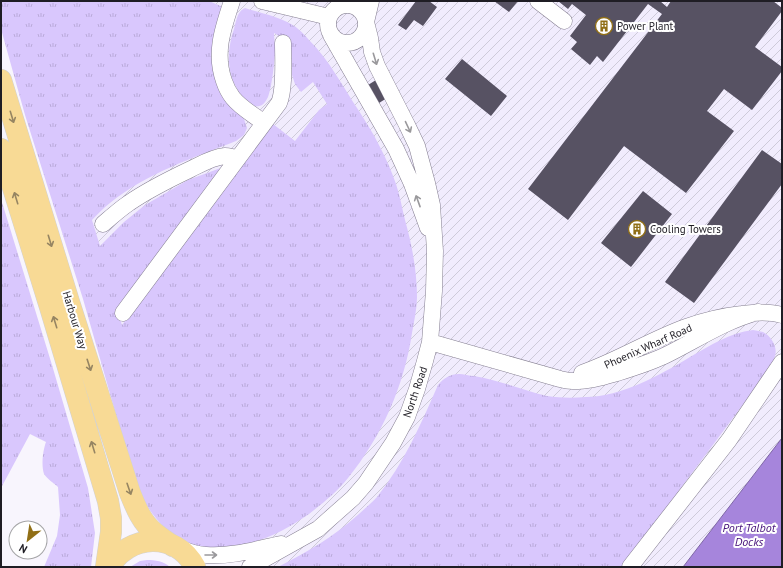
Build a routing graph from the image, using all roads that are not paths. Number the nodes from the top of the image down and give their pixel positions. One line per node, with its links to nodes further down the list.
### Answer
1 (232, 1): 12 (lane)
2 (262, 1): 6 (lane)
3 (354, 1): 6 (lane)
4 (371, 1): 8 (lane)
5 (538, 1): 7 (lane)
6 (334, 12): 8 (lane); 9 (lane)
7 (564, 21)
8 (366, 22): 9 (lane); 16 (lane, North Road, one-way to 16)
9 (331, 35): 16 (lane, one-way to 9)
10 (283, 43): 12 (lane)
11 (1, 80): 22 (main road, Harbour Way, one-way to 22)
12 (264, 123): 14 (lane)
13 (1, 149): 23 (main road, Harbour Way, one-way to 13)
14 (237, 159): 15 (lane); 17 (lane)
15 (103, 224)
16 (435, 251): 19 (lane, North Road)
17 (123, 313)
18 (782, 315): 19 (lane)
19 (430, 342): 21 (lane, North Road)
20 (782, 362): 26 (lane)
21 (302, 539): 22 (lane, one-way to 21); 25 (lane, North Road)
22 (173, 546): 23 (main road); 24 (main road, Harbour Way)
23 (107, 567)
24 (195, 567)
25 (250, 567)
26 (630, 567)

